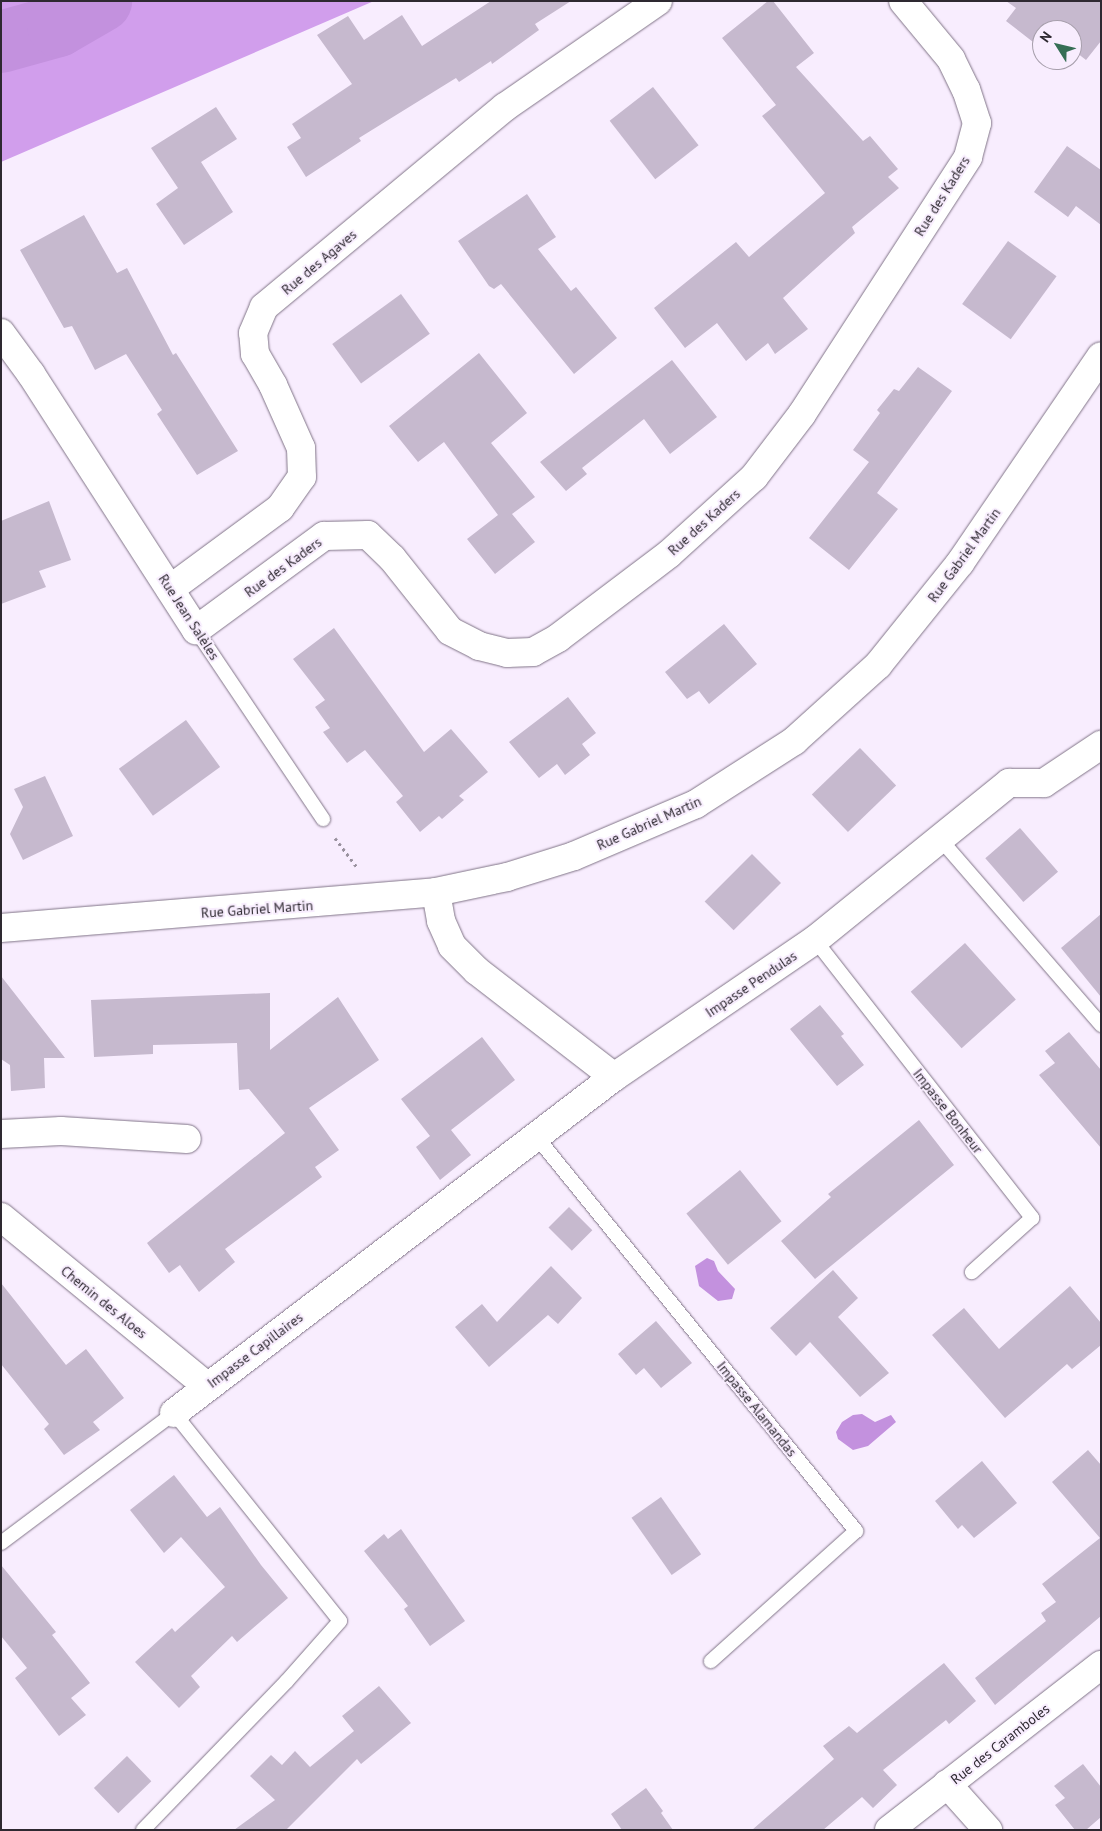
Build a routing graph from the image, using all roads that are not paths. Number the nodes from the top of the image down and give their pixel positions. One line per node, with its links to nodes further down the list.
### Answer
1 (658, 1): 5 (street, Rue des Agaves)
2 (903, 1): 6 (street, Rue des Kaders)
3 (1, 333): 5 (street, Rue Jean Salèles)
4 (1101, 356): 10 (street, Rue Gabriel Martin)
5 (170, 589): 6 (street, Rue Jean Salèles)
6 (196, 630): 8 (lane, Rue Jean Salèles)
7 (1101, 745): 9 (street, Impasse Pendulas)
8 (323, 819)
9 (941, 840): 12 (street, Impasse Pendulas); 13 (lane)
10 (436, 892): 11 (street, Rue Gabriel Martin); 14 (street)
11 (1, 928)
12 (815, 940): 14 (street, Impasse Pendulas); 19 (lane, Impasse Bonheur)
13 (1101, 1025)
14 (614, 1077): 16 (street, Impasse Capillaires)
15 (1, 1134): 17 (street)
16 (535, 1135): 20 (street, Impasse Capillaires); 23 (lane, Impasse Alamandas)
17 (187, 1139)
18 (1, 1217): 20 (street, Chemin des Aloes)
19 (972, 1272)
20 (207, 1386): 21 (street, Impasse Capillaires)
21 (174, 1413): 22 (lane); 26 (lane)
22 (1, 1543)
23 (711, 1661)
24 (1101, 1665): 25 (street, Rue des Caramboles)
25 (947, 1784): 27 (street); 28 (street, Rue des Caramboles)
26 (143, 1830)
27 (889, 1830)
28 (988, 1830)

